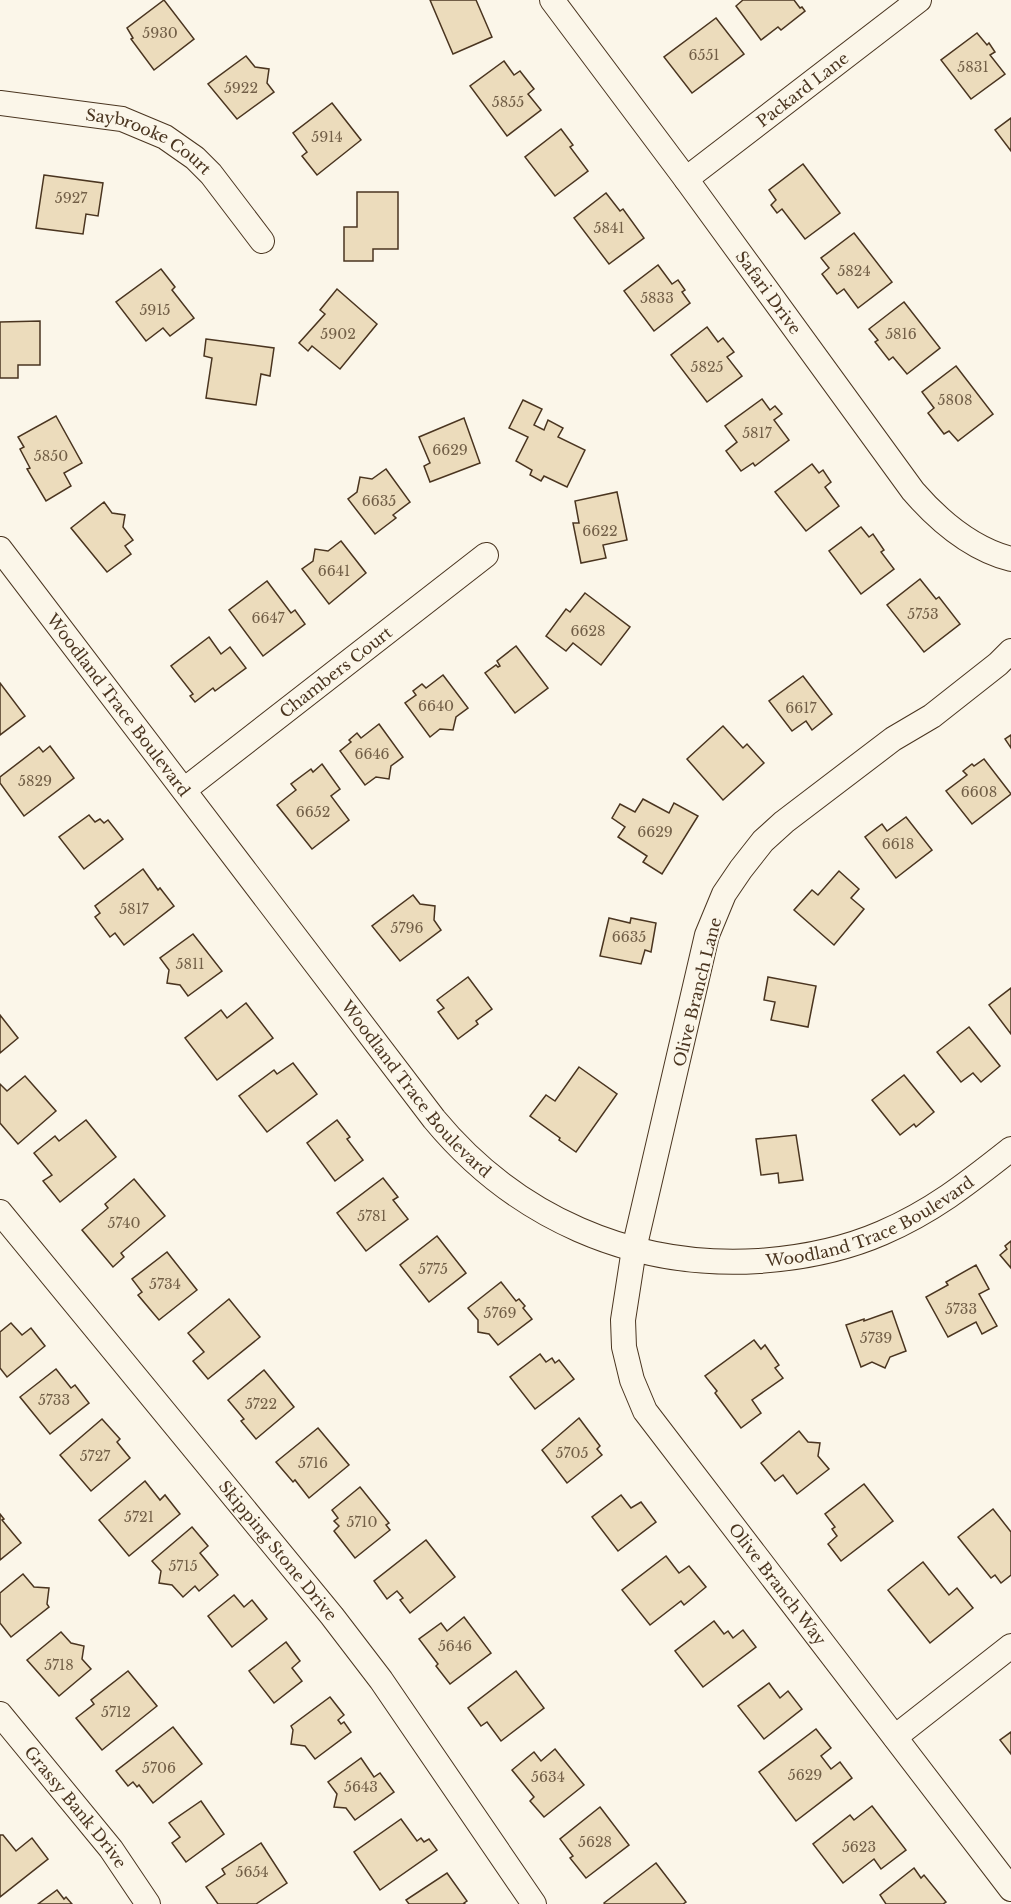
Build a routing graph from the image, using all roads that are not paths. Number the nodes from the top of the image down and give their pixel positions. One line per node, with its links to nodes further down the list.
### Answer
1 (552, 0): 4 (street, Safari Drive)
2 (919, 0): 4 (street, Packard Lane)
3 (0, 103): 5 (street, Saybrooke Court)
4 (686, 179): 8 (street, Safari Drive)
5 (262, 240)
6 (0, 549): 10 (street, Woodland Trace Boulevard)
7 (486, 555): 10 (street, Chambers Court)
8 (1011, 559)
9 (1011, 651): 13 (street, Olive Branch Lane)
10 (184, 790): 13 (street, Woodland Trace Boulevard)
11 (1011, 1149): 13 (street, Woodland Trace Boulevard)
12 (0, 1212): 19 (street, Skipping Stone Drive)
13 (634, 1249): 16 (street, Olive Branch Way)
14 (1011, 1646): 16 (street)
15 (0, 1714): 18 (street, Grassy Bank Drive)
16 (895, 1737): 17 (street, Olive Branch Way)
17 (1011, 1889)
18 (148, 1904)
19 (534, 1904)

